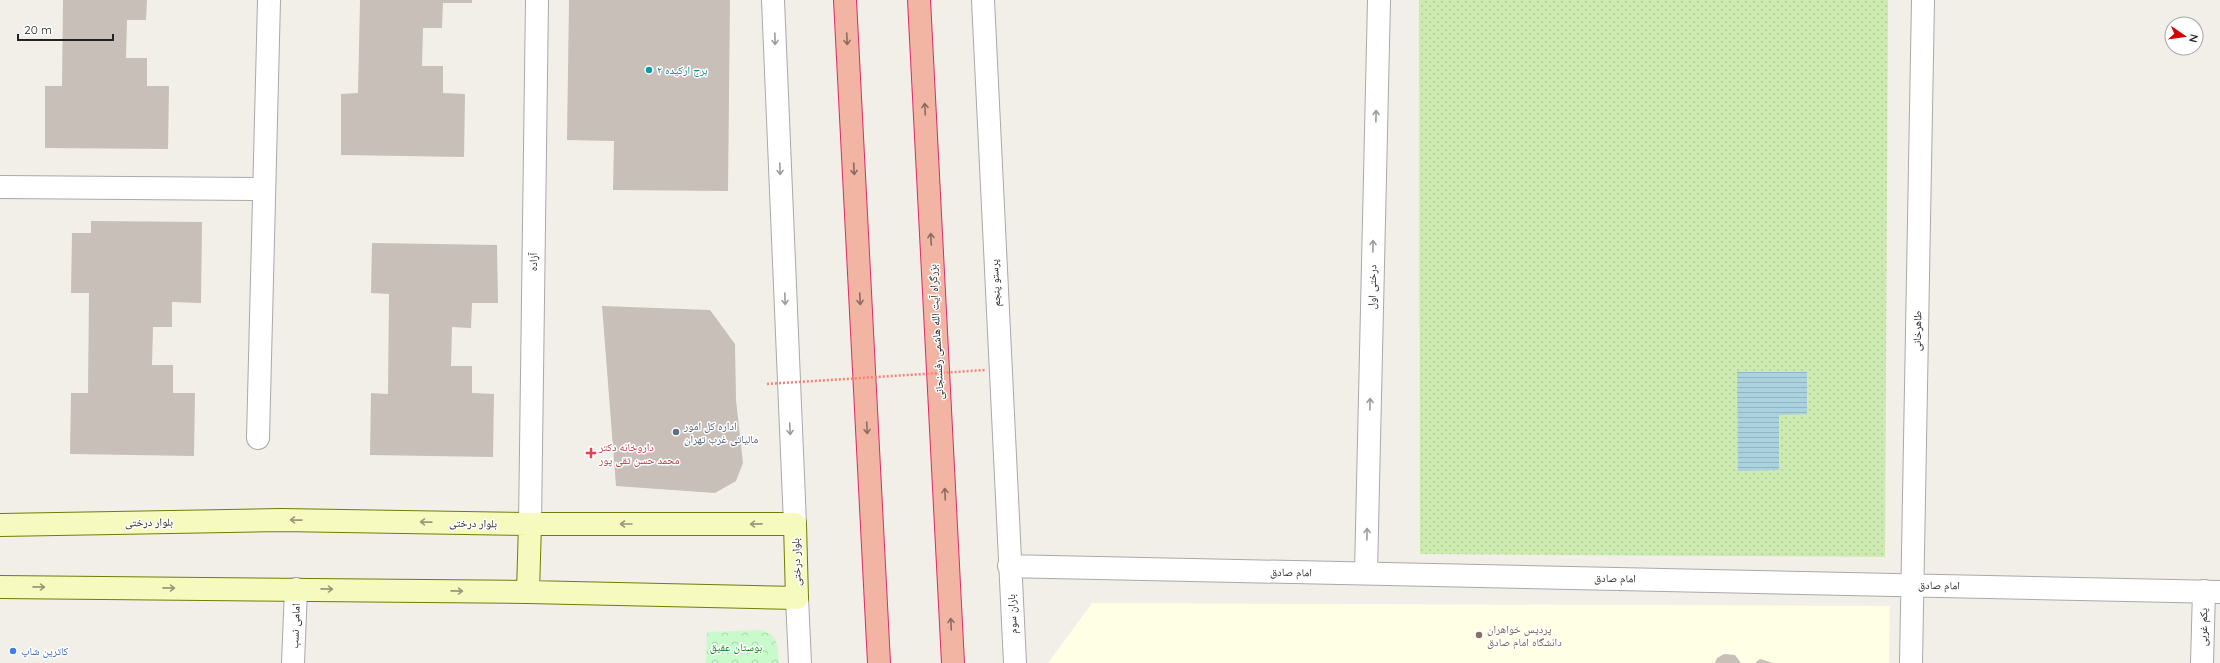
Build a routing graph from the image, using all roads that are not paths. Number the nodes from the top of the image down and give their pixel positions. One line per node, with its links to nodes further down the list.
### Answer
1 (270, 0): 10 (street)
2 (537, 0): 12 (street, آزاده)
3 (773, 0): 13 (street, one-way to 13)
4 (845, 0): 25 (highway, one-way to 25)
5 (919, 0): 26 (highway, بزرگراه آیت الله هاشمی رفسنجانی, one-way to 5)
6 (983, 0): 15 (street, پرستو پنجم)
7 (1379, 0): 16 (street, درختی اول, one-way to 7)
8 (1923, 0): 17 (street, طاهرخانی)
9 (0, 187): 10 (street)
10 (264, 189): 11 (street)
11 (258, 438)
12 (530, 524): 13 (main road, بلوار درختی, one-way to 12); 14 (main road, بلوار درختی, one-way to 14); 21 (main road)
13 (795, 524): 22 (main road, بلوار درختی)
14 (0, 525)
15 (1009, 566): 16 (street, امام صادق); 27 (street, باران سوم)
16 (1366, 573): 17 (street, امام صادق)
17 (1913, 585): 20 (street, امام صادق); 28 (street, طاهرخانی)
18 (0, 586): 19 (main road, بلوار درختی, one-way to 19)
19 (296, 589): 21 (main road, بلوار درختی, one-way to 21); 23 (street, امامی نسب)
20 (2212, 591): 29 (street, یکم غربی)
21 (528, 592): 22 (main road, بلوار درختی)
22 (797, 598): 24 (street)
23 (293, 663)
24 (800, 663)
25 (879, 663)
26 (954, 663)
27 (1015, 663)
28 (1911, 663)
29 (2202, 663)

